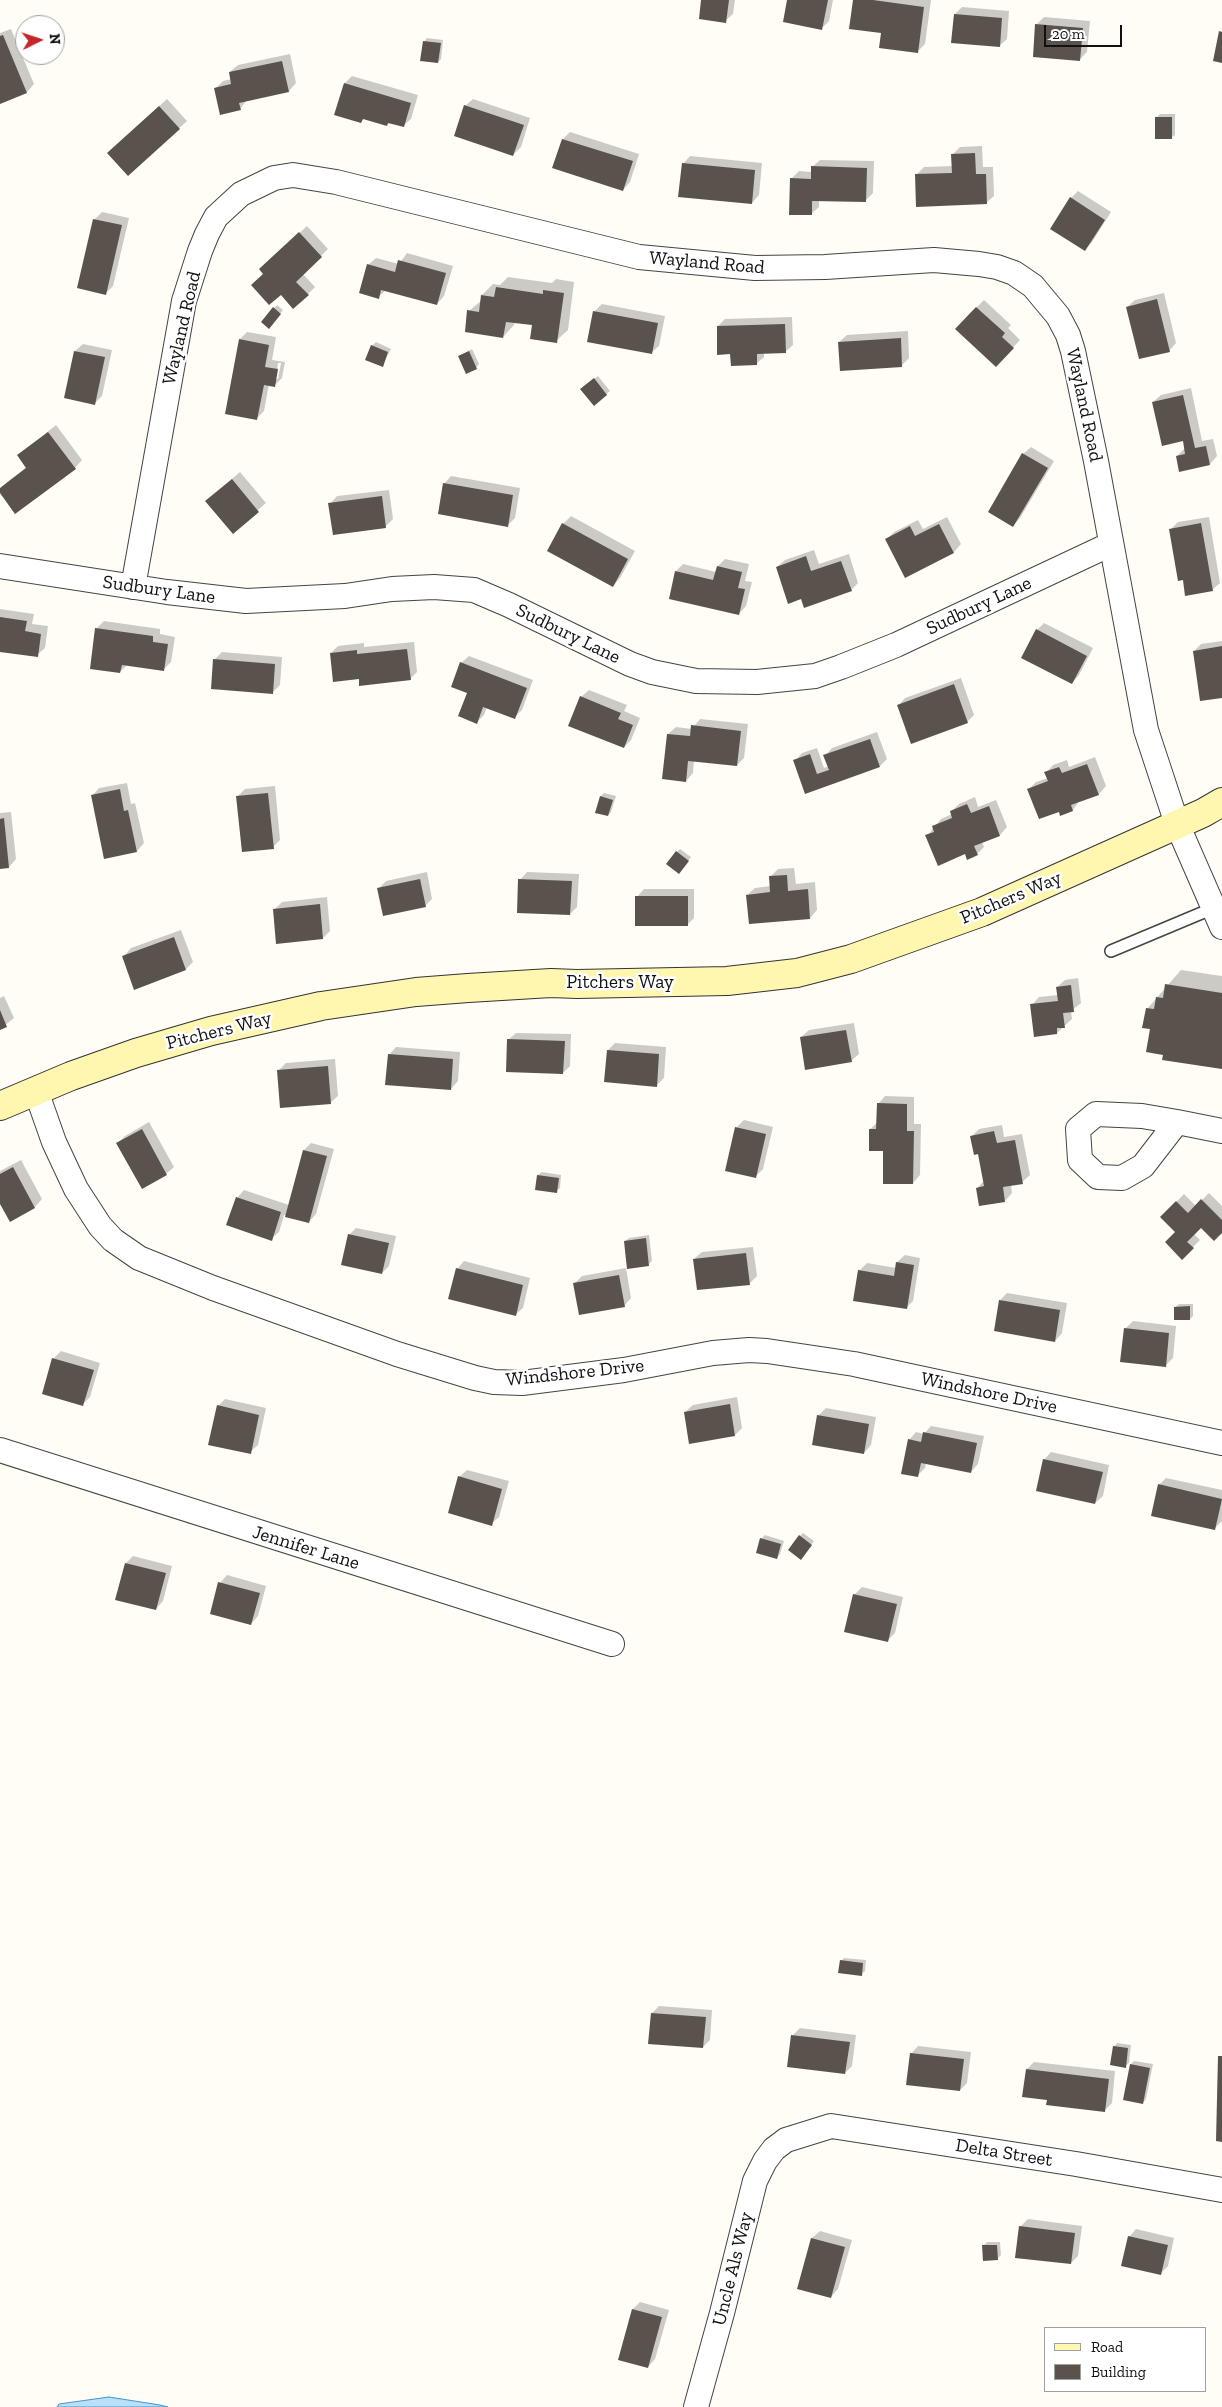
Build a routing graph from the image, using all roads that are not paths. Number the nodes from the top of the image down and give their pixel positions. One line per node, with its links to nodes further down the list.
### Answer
1 (1111, 544): 3 (street, Sudbury Lane); 3 (street, Wayland Road); 5 (street, Wayland Road)
2 (0, 566): 3 (street, Sudbury Lane)
3 (132, 587)
4 (1222, 802): 5 (main road, Pitchers Way)
5 (1177, 824): 6 (street, Wayland Road); 8 (main road, Pitchers Way)
6 (1219, 914): 7 (lane)
7 (1111, 951)
8 (36, 1091): 9 (main road, Pitchers Way); 12 (street, Windshore Drive)
9 (0, 1106)
10 (1177, 1122): 11 (street)
11 (1222, 1131)
12 (1222, 1444)
13 (0, 1450): 14 (street, Jennifer Lane)
14 (612, 1644)
15 (786, 2140): 16 (street, Delta Street); 17 (street, Uncle Als Way)
16 (1222, 2190)
17 (696, 2407)

